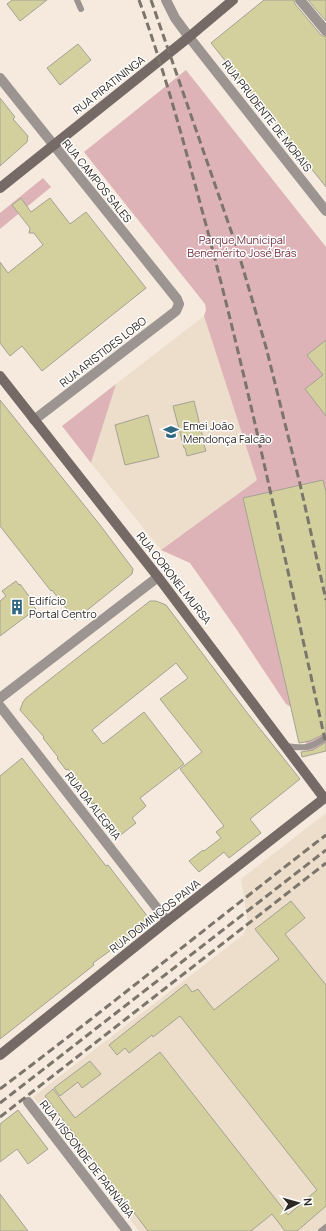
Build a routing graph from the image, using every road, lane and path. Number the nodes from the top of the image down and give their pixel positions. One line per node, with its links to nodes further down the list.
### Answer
1 (77, 0): 5 (lane)
2 (166, 0): 7 (street, RUA PRUDENTE DE MORAIS)
3 (233, 0): 7 (street, RUA PIRATININGA)
4 (300, 0): 6 (street)
5 (81, 9)
6 (326, 31)
7 (189, 37): 9 (street, RUA PIRATININGA); 11 (street, RUA PRUDENTE DE MORAIS)
8 (0, 78): 9 (street, RUA CAMPOS SALES)
9 (53, 145): 10 (street, RUA PIRATININGA); 12 (street, RUA CAMPOS SALES)
10 (0, 188)
11 (326, 211)
12 (177, 299): 14 (street, RUA ARISTIDES LOBO)
13 (0, 376): 14 (street, RUA CORONEL MURSA)
14 (34, 420): 15 (street, RUA CORONEL MURSA)
15 (158, 576): 16 (street); 19 (street, RUA CORONEL MURSA)
16 (0, 698)
17 (0, 706): 21 (street, RUA DA ALEGRIA)
18 (326, 737): 19 (lane)
19 (286, 746): 20 (street, RUA CORONEL MURSA)
20 (325, 798): 21 (street, RUA DOMINGOS PAIVA)
21 (167, 922): 22 (street, RUA DOMINGOS PAIVA)
22 (0, 1056)
23 (28, 1102): 25 (street, RUA VISCONDE DE PARNAÍBA)
24 (326, 1226): 26 (lane)
25 (127, 1231)
26 (321, 1231)

